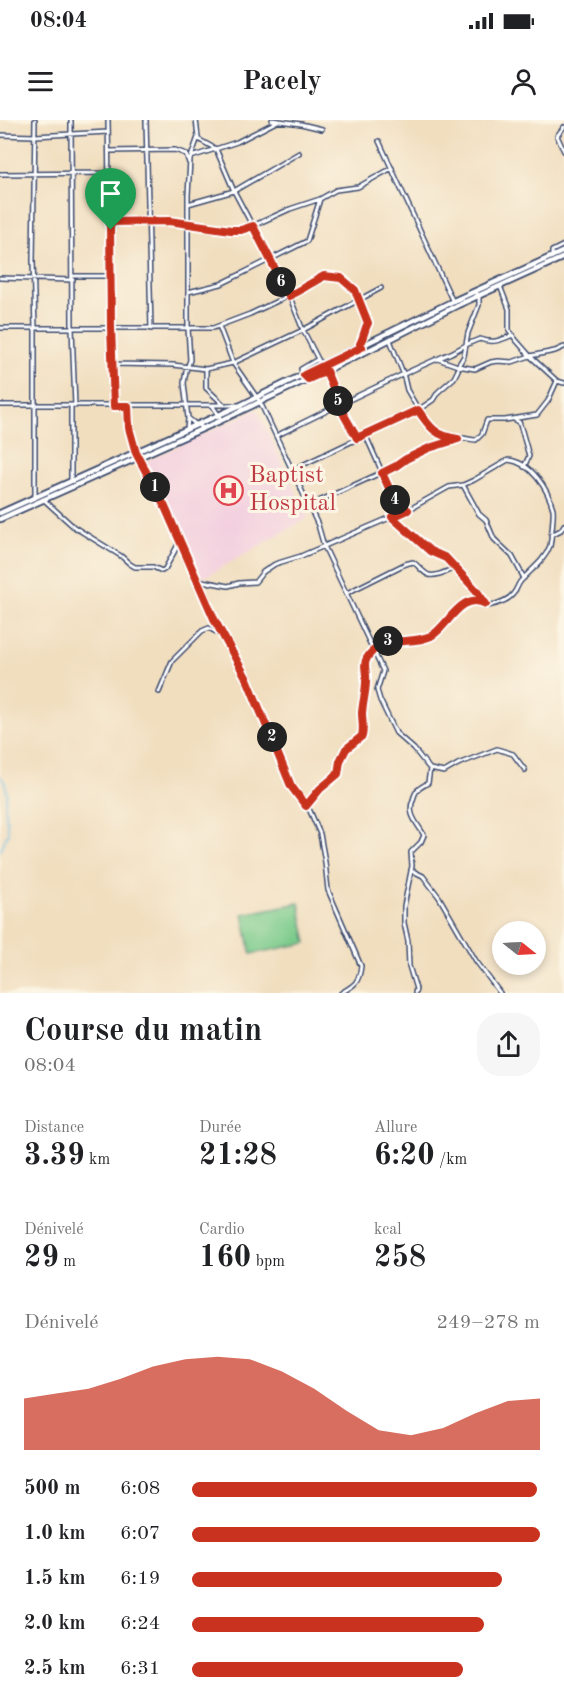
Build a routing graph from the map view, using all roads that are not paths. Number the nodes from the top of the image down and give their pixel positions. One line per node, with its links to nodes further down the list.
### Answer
1 (35, 120): 13 (street)
2 (71, 120): 11 (street)
3 (108, 120): 10 (street)
4 (146, 120): 17 (street)
5 (196, 120): 14 (street)
6 (273, 120): 7 (street)
7 (278, 121): 9 (street); 16 (street)
8 (564, 127): 19 (street)
9 (322, 129)
10 (108, 132): 11 (street); 18 (street)
11 (70, 134): 13 (street); 25 (street)
12 (0, 135): 13 (street)
13 (35, 136): 24 (street)
14 (198, 139): 16 (street); 21 (street)
15 (379, 141): 23 (street)
16 (216, 149): 21 (street); 28 (street)
17 (147, 150): 18 (street); 22 (street); 32 (street)
18 (109, 151): 26 (street)
19 (564, 151)
20 (299, 153): 28 (street)
21 (191, 157): 22 (street)
22 (189, 166): 30 (street)
23 (392, 168): 29 (street); 50 (street)
24 (34, 173): 25 (street); 27 (street); 43 (street)
25 (71, 173): 26 (street); 42 (street)
26 (109, 173): 31 (street)
27 (0, 174)
28 (234, 191): 30 (street); 34 (street)
29 (320, 199): 34 (street); 39 (street)
30 (188, 204): 33 (street)
31 (110, 222): 32 (street); 40 (street)
32 (149, 222): 33 (street); 57 (street)
33 (189, 223): 34 (street); 46 (street)
34 (253, 226): 39 (street)
35 (564, 245): 37 (street)
36 (564, 251): 37 (main road)
37 (552, 257): 44 (main road)
38 (564, 257): 44 (main road)
39 (269, 261): 46 (street); 48 (street)
40 (110, 276): 42 (street); 52 (street)
41 (0, 278): 43 (street)
42 (72, 278): 43 (street); 55 (street)
43 (33, 279): 54 (street)
44 (498, 284): 47 (main road); 59 (street)
45 (381, 288): 49 (street)
46 (188, 292): 56 (street)
47 (477, 294): 50 (main road); 60 (main road); 61 (street)
48 (289, 296): 49 (street); 51 (street); 58 (street)
49 (359, 300): 58 (street); 62 (street)
50 (453, 302): 62 (main road)
51 (219, 326): 56 (street); 67 (street)
52 (111, 327): 55 (street); 57 (street); 68 (street)
53 (0, 328): 54 (street)
54 (35, 328): 55 (street); 84 (street)
55 (72, 328): 85 (street)
56 (188, 328): 57 (street); 70 (street)
57 (151, 329)
58 (303, 330): 65 (street); 67 (street)
59 (513, 335): 61 (street); 64 (street)
60 (390, 339): 71 (main road); 73 (street)
61 (466, 345): 66 (street); 69 (street)
62 (362, 347): 71 (main road)
63 (564, 347): 64 (street)
64 (530, 356): 69 (street); 75 (street)
65 (318, 359): 71 (street); 74 (street)
66 (436, 359): 69 (street); 73 (street)
67 (233, 363): 72 (street); 77 (street)
68 (112, 364): 70 (street); 86 (street)
69 (458, 366): 88 (street)
70 (188, 367): 72 (street); 78 (street)
71 (324, 368): 74 (main road); 83 (street)
72 (206, 369): 81 (street)
73 (403, 373): 83 (street); 88 (street)
74 (306, 377): 77 (main road)
75 (557, 381): 76 (street); 91 (street)
76 (564, 383)
77 (258, 400): 82 (main road); 90 (main road); 96 (street)
78 (187, 404): 80 (street); 87 (street); 89 (street)
79 (0, 405): 84 (street)
80 (212, 405): 81 (street); 90 (street)
81 (224, 405): 82 (street)
82 (241, 405): 90 (main road)
83 (340, 405): 96 (street); 97 (street)
84 (34, 406): 85 (street); 105 (street)
85 (73, 406): 86 (street); 103 (street)
86 (114, 406): 87 (street)
87 (128, 406): 99 (street)
88 (418, 410): 95 (street); 98 (street)
89 (188, 418): 92 (street); 94 (street)
90 (220, 418): 92 (main road); 93 (main road)
91 (513, 418): 98 (street); 100 (street)
92 (197, 425): 93 (street); 94 (main road)
93 (204, 428): 99 (main road)
94 (187, 430): 99 (main road)
95 (365, 434): 97 (street); 102 (street)
96 (276, 436): 101 (street)
97 (357, 438): 101 (street)
98 (458, 439): 102 (street)
99 (138, 454): 103 (main road); 106 (main road); 114 (street)
100 (524, 466): 104 (street); 113 (street)
101 (292, 470): 107 (street)
102 (382, 473): 107 (street); 108 (street)
103 (71, 482): 105 (main road)
104 (463, 485): 108 (street); 117 (street)
105 (35, 498): 109 (main road)
106 (44, 499): 111 (main road); 114 (street)
107 (308, 506): 115 (street)
108 (408, 510): 110 (street)
109 (0, 513)
110 (392, 517): 115 (street); 116 (street)
111 (0, 519)
112 (564, 525): 113 (street)
113 (551, 535): 117 (street)
114 (180, 541): 118 (street)
115 (324, 546): 118 (street); 119 (street)
116 (454, 568): 119 (street); 120 (street)
117 (524, 578): 120 (street)
118 (197, 580): 121 (street)
119 (347, 593): 122 (street)
120 (486, 604): 122 (street)
121 (222, 635): 123 (street); 126 (street)
122 (374, 651): 124 (street); 126 (street)
123 (159, 692)
124 (430, 769): 125 (street); 127 (street)
125 (525, 770)
126 (306, 806): 128 (street)
127 (411, 870): 129 (street); 130 (street)
128 (341, 993)
129 (416, 993)
130 (501, 993)

